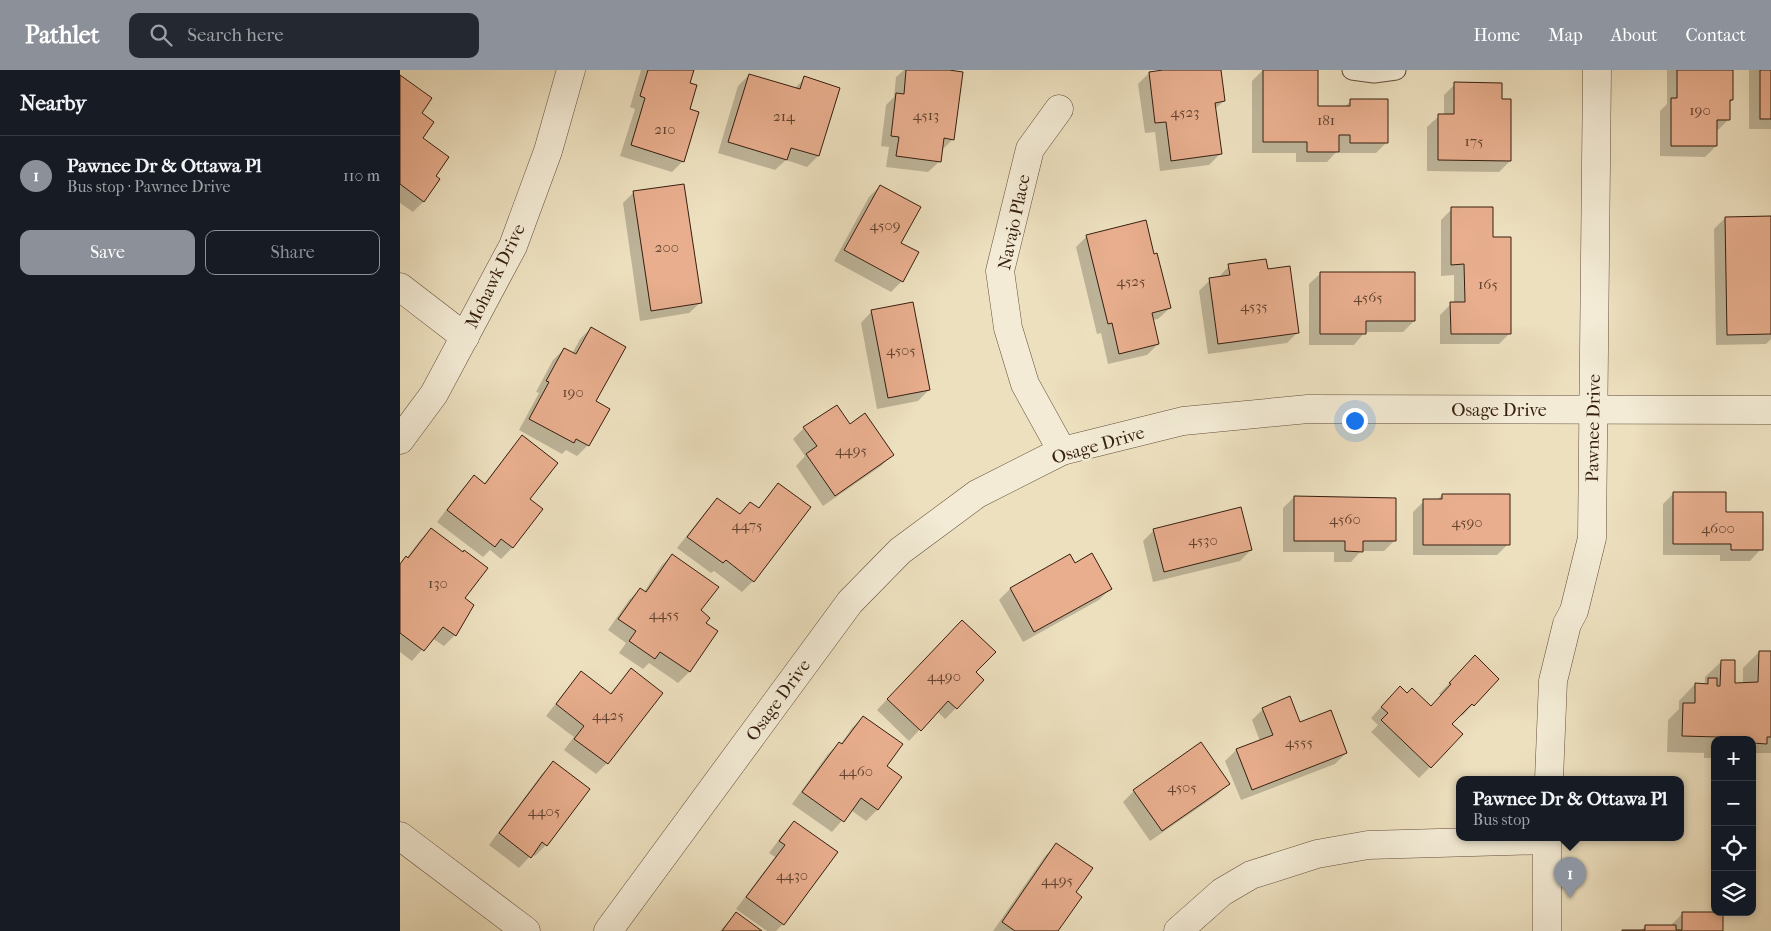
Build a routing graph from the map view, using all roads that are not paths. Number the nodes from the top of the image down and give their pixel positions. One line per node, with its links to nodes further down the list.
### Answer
1 (571, 70): 7 (street, Mohawk Drive)
2 (1352, 70): 3 (lane)
3 (1396, 70)
4 (1598, 70): 8 (street, Pawnee Drive)
5 (1059, 110): 11 (street, Navajo Place)
6 (400, 287): 7 (street)
7 (465, 338): 10 (street, Mohawk Drive)
8 (1594, 410): 9 (street, Osage Drive); 11 (street, Osage Drive); 12 (street, Pawnee Drive)
9 (1771, 410)
10 (400, 440)
11 (1062, 452): 17 (street, Osage Drive)
12 (1549, 776)
13 (400, 836): 16 (street)
14 (1458, 841): 18 (street)
15 (1547, 841): 19 (street)
16 (526, 931)
17 (608, 931)
18 (1178, 931)
19 (1547, 931)

